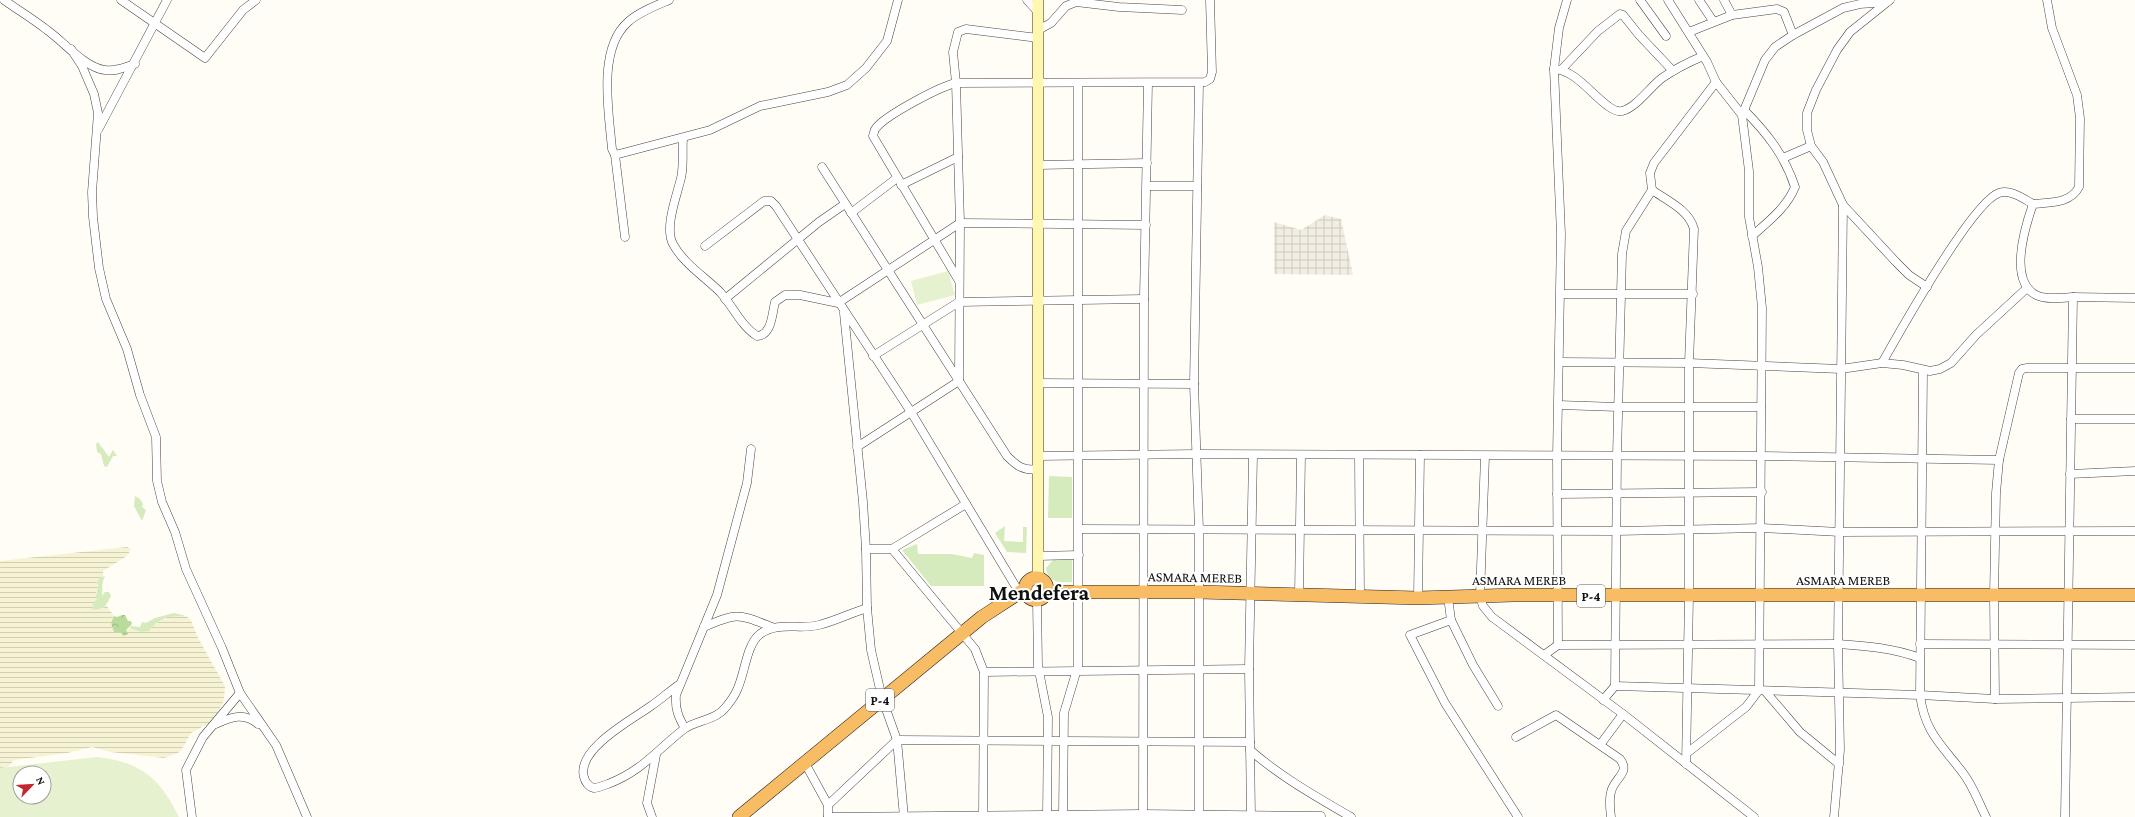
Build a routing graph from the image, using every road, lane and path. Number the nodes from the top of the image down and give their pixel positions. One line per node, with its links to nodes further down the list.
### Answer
1 (4, 0): 26 (street)
2 (121, 0): 21 (street)
3 (168, 0): 21 (street)
4 (256, 0): 21 (street)
5 (668, 0): 41 (street)
6 (898, 0): 39 (street)
7 (1027, 0): 18 (street)
8 (1038, 0): 18 (main road)
9 (1210, 0): 35 (street)
10 (1567, 0): 29 (street)
11 (1640, 0): 25 (street)
12 (1668, 0): 22 (street)
13 (1699, 0): 20 (street)
14 (1724, 0): 19 (street)
15 (2047, 0): 53 (street)
16 (1889, 1): 24 (street); 40 (street)
17 (1182, 10): 23 (street)
18 (1038, 12): 23 (main road)
19 (1732, 15): 20 (street); 24 (street)
20 (1713, 21): 22 (street)
21 (154, 23): 28 (street)
22 (1689, 32): 27 (street)
23 (1038, 34): 32 (street); 36 (main road)
24 (1793, 34): 37 (street)
25 (1666, 36)
26 (71, 49): 28 (street); 38 (street)
27 (1703, 56): 30 (street); 31 (street)
28 (135, 64): 38 (street)
29 (1558, 69): 30 (street); 30 (street); 69 (street)
30 (1673, 71)
31 (1716, 82): 37 (street); 51 (street)
32 (956, 83): 36 (street); 42 (street); 48 (street)
33 (1078, 83): 34 (street); 36 (street); 44 (street)
34 (1148, 83): 35 (street); 45 (street)
35 (1199, 83): 50 (street)
36 (1038, 84): 46 (main road)
37 (1743, 113): 43 (street); 60 (street)
38 (98, 131): 199 (street)
39 (682, 138): 41 (street); 73 (street)
40 (1811, 146): 43 (street); 54 (street)
41 (615, 155): 61 (street)
42 (958, 157): 48 (street); 56 (street)
43 (1783, 158): 60 (street)
44 (1078, 163): 45 (street); 46 (street); 58 (street)
45 (1147, 163): 49 (street)
46 (1038, 166): 57 (main road)
47 (822, 167): 52 (street)
48 (899, 181): 55 (street); 63 (street)
49 (1147, 186): 50 (street); 59 (street)
50 (1197, 186): 96 (street)
51 (1652, 190): 70 (street); 71 (street)
52 (845, 204): 55 (street); 62 (street)
53 (2033, 204): 67 (street); 68 (street)
54 (1843, 205): 67 (street); 90 (street)
55 (851, 213): 65 (street)
56 (960, 223): 57 (street); 63 (street); 66 (street)
57 (1038, 224): 58 (street); 76 (main road)
58 (1078, 224): 59 (street); 77 (street)
59 (1146, 225): 75 (street)
60 (1752, 236): 87 (street)
61 (624, 237)
62 (797, 239): 64 (street); 73 (street); 79 (street)
63 (936, 240): 65 (street); 66 (street)
64 (705, 246)
65 (887, 270): 79 (street); 81 (street)
66 (959, 281): 78 (street)
67 (1927, 287): 86 (street)
68 (2027, 288): 72 (street); 91 (street)
69 (1560, 294): 71 (street); 83 (street)
70 (1693, 294): 71 (street); 85 (street)
71 (1620, 295): 84 (street)
72 (2073, 297): 74 (street); 88 (street)
73 (725, 298): 79 (street)
74 (2135, 298)
75 (1144, 299): 77 (street); 95 (street)
76 (1038, 301): 77 (street); 78 (street); 93 (main road)
77 (1078, 301): 94 (street)
78 (959, 302): 81 (street); 92 (street)
79 (838, 303): 80 (street)
80 (844, 312): 82 (street); 104 (street)
81 (922, 325): 82 (street); 92 (street)
82 (873, 356): 101 (street)
83 (1560, 362): 84 (street); 97 (street)
84 (1618, 363): 85 (street); 99 (street)
85 (1689, 363): 87 (street); 100 (street)
86 (1882, 363): 90 (street); 91 (street)
87 (1762, 366): 90 (street); 98 (street)
88 (2072, 368): 89 (street); 103 (street); 121 (street)
89 (2135, 368)
90 (1841, 369): 119 (street)
91 (1923, 371): 120 (street)
92 (959, 381): 101 (street); 122 (street)
93 (1038, 383): 94 (street); 112 (main road)
94 (1078, 383): 95 (street); 107 (street)
95 (1144, 384): 96 (street); 108 (street)
96 (1194, 384): 106 (street)
97 (1559, 405): 99 (street); 115 (street)
98 (1761, 406): 100 (street); 118 (street)
99 (1618, 407): 100 (street); 116 (street)
100 (1689, 408): 117 (street)
101 (910, 412): 104 (street); 129 (street)
102 (2135, 418): 103 (street)
103 (2071, 419): 124 (street)
104 (857, 447): 147 (street)
105 (750, 449): 174 (street)
106 (1197, 454): 108 (street); 109 (street); 133 (street)
107 (1079, 455): 108 (street); 112 (street); 131 (street)
108 (1146, 455): 132 (street)
109 (1253, 455): 110 (street); 137 (street)
110 (1301, 455): 113 (street); 138 (street)
111 (1420, 455): 113 (street); 114 (street); 135 (street)
112 (1038, 456): 122 (main road)
113 (1359, 456): 134 (street)
114 (1485, 456): 115 (street); 139 (street)
115 (1557, 456): 116 (street); 128 (street)
116 (1617, 456): 117 (street); 127 (street)
117 (1688, 456): 118 (street); 125 (street)
118 (1761, 456): 119 (street); 126 (street)
119 (1840, 457): 120 (street); 143 (street)
120 (1922, 460): 121 (street); 144 (street)
121 (1999, 460): 145 (street)
122 (1038, 469): 150 (main road)
123 (2135, 472): 124 (street)
124 (2070, 474): 146 (street)
125 (1688, 492): 126 (street); 127 (street); 136 (street)
126 (1762, 492): 130 (street)
127 (1617, 493): 128 (street); 141 (street)
128 (1558, 494): 140 (street)
129 (966, 504): 148 (street); 152 (street)
130 (1762, 528): 136 (street); 143 (street); 163 (street)
131 (1079, 529): 132 (street); 149 (street)
132 (1145, 530): 133 (street); 153 (street)
133 (1199, 530): 137 (street); 154 (street)
134 (1359, 530): 135 (street); 138 (street); 169 (street)
135 (1420, 530): 139 (street); 171 (street)
136 (1688, 530): 141 (street); 159 (street)
137 (1250, 531): 138 (street); 156 (street)
138 (1299, 531): 157 (street)
139 (1483, 531): 140 (street); 161 (street)
140 (1557, 531): 141 (street); 162 (street)
141 (1617, 531): 158 (street)
142 (2135, 531): 146 (street)
143 (1840, 532): 144 (street); 164 (street)
144 (1921, 532): 145 (street); 165 (street)
145 (1996, 532): 146 (street); 166 (street)
146 (2069, 532): 167 (street)
147 (866, 549): 148 (street); 172 (street)
148 (892, 550): 176 (street)
149 (1079, 555): 150 (street); 155 (street)
150 (1038, 556): 151 (main road)
151 (1038, 577): 152 (highway, P-4); 160 (highway)
152 (1022, 590): 160 (highway); 176 (highway, P-4)
153 (1144, 592): 154 (highway, ASMARA MEREB / P-4); 155 (highway, ASMARA MEREB / P-4); 190 (street)
154 (1199, 592): 156 (highway, ASMARA MEREB / P-4); 188 (street)
155 (1079, 593): 160 (highway, ASMARA MEREB / P-4); 192 (street)
156 (1251, 594): 157 (highway, ASMARA MEREB / P-4); 189 (street)
157 (1299, 595): 169 (highway, ASMARA MEREB / P-4)
158 (1616, 595): 159 (highway, ASMARA MEREB / P-4); 162 (highway, ASMARA MEREB / P-4); 177 (street)
159 (1689, 595): 163 (highway, ASMARA MEREB / P-4); 178 (street)
160 (1042, 596): 191 (street)
161 (1480, 596): 162 (highway, ASMARA MEREB / P-4); 170 (highway, ASMARA MEREB / P-4); 186 (street)
162 (1557, 596): 182 (street)
163 (1760, 596): 164 (highway, ASMARA MEREB / P-4); 183 (street)
164 (1839, 596): 165 (highway, ASMARA MEREB / P-4); 179 (street)
165 (1920, 596): 166 (highway, ASMARA MEREB / P-4); 180 (street)
166 (1994, 596): 167 (highway, ASMARA MEREB / P-4); 184 (street)
167 (2068, 596): 168 (highway, ASMARA MEREB / P-4); 181 (street)
168 (2135, 596)
169 (1360, 597): 171 (highway, ASMARA MEREB / P-4)
170 (1448, 597): 171 (highway, ASMARA MEREB / P-4); 173 (street)
171 (1418, 598)
172 (867, 608): 175 (street); 202 (street)
173 (1451, 620): 206 (street); 241 (street)
174 (704, 627): 175 (street); 194 (street)
175 (772, 627): 209 (street)
176 (962, 634): 193 (street); 202 (highway, P-4)
177 (1616, 644): 178 (street); 182 (street); 195 (street)
178 (1688, 644): 183 (street); 196 (street)
179 (1838, 644): 183 (street); 187 (street); 198 (street)
180 (1920, 644): 184 (street); 187 (street)
181 (2068, 644): 184 (street); 185 (street); 203 (street)
182 (1558, 645): 186 (street)
183 (1760, 645): 197 (street)
184 (1995, 645): 204 (street)
185 (2135, 645)
186 (1544, 655): 205 (street)
187 (1920, 658): 200 (street)
188 (1199, 669): 189 (street); 190 (street); 217 (street)
189 (1249, 669): 219 (street)
190 (1144, 670): 192 (street); 213 (street)
191 (1038, 671): 192 (street); 193 (street); 215 (street)
192 (1077, 671): 216 (street)
193 (984, 672): 214 (street)
194 (680, 684): 209 (street); 221 (street)
195 (1615, 686): 196 (street); 205 (street)
196 (1688, 688): 197 (street); 220 (street)
197 (1762, 690): 198 (street); 220 (street); 224 (street)
198 (1838, 692): 200 (street); 224 (street)
199 (240, 693): 208 (street); 210 (street)
200 (1920, 695): 204 (street); 245 (street)
201 (2135, 697): 203 (street)
202 (882, 698): 212 (street); 222 (highway, P-4)
203 (2068, 698): 204 (street); 246 (street)
204 (1995, 699)
205 (1603, 700): 207 (street)
206 (1498, 706)
207 (1623, 714): 218 (street); 223 (street)
208 (213, 726): 210 (street); 235 (street)
209 (685, 728): 221 (street)
210 (270, 734): 236 (street)
211 (1516, 736): 218 (street)
212 (897, 740): 214 (street); 226 (street); 228 (street)
213 (1144, 741): 216 (street); 217 (street); 227 (street)
214 (984, 742): 215 (street); 229 (street)
215 (1048, 742): 216 (street); 230 (street)
216 (1064, 742): 231 (street)
217 (1199, 742): 219 (street); 232 (street)
218 (1600, 745): 242 (street)
219 (1250, 746): 225 (street); 233 (street)
220 (1687, 753): 223 (street)
221 (656, 755): 237 (street)
222 (805, 763): 226 (street); 238 (highway, P-4)
223 (1686, 764): 243 (street)
224 (1839, 764): 244 (street)
225 (1322, 800): 234 (street); 240 (street)
226 (828, 805): 239 (street)
227 (1143, 815): 231 (street); 232 (street)
228 (904, 816): 229 (street); 239 (street)
229 (983, 816): 230 (street)
230 (1047, 816): 231 (street)
231 (1063, 816)
232 (1199, 816): 233 (street)
233 (1251, 816): 234 (street)
234 (1322, 816)
235 (192, 817)
236 (307, 817)
237 (652, 817)
238 (739, 817)
239 (828, 817)
240 (1351, 817)
241 (1518, 817)
242 (1611, 817)
243 (1754, 817)
244 (1834, 817)
245 (1986, 817)
246 (2065, 817)

